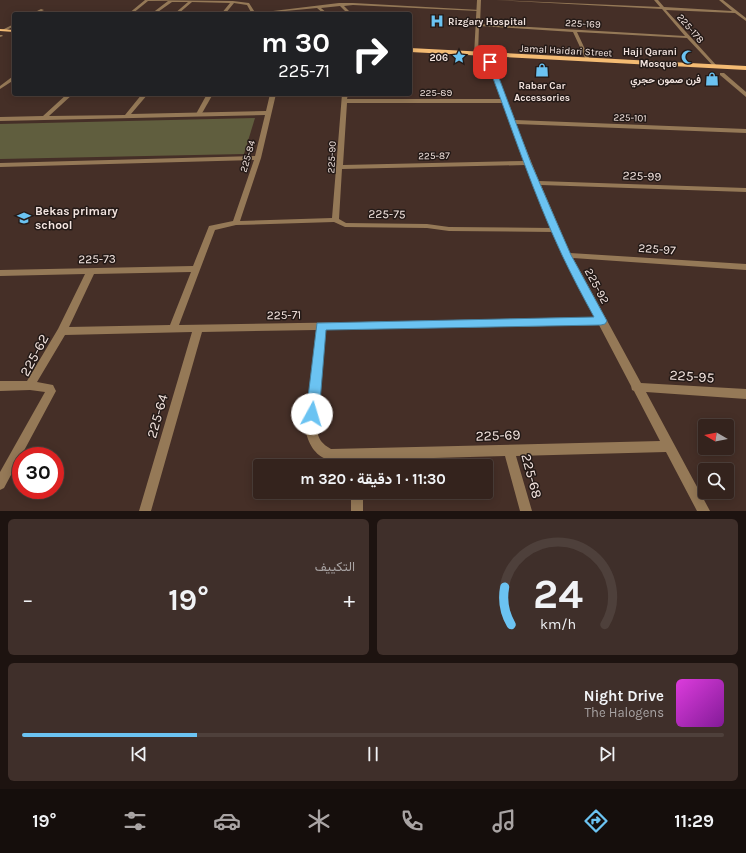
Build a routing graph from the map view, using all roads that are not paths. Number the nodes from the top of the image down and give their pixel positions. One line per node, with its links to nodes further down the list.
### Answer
1 (147, 0): 7 (street); 20 (street)
2 (366, 0): 13 (street)
3 (479, 0): 18 (street)
4 (498, 0): 10 (street)
5 (656, 0): 15 (street, 225-178)
6 (721, 0): 28 (street)
7 (172, 1): 8 (street); 21 (street)
8 (190, 2): 9 (street); 22 (street)
9 (233, 2): 23 (street); 24 (street)
10 (565, 2): 15 (street)
11 (340, 4): 12 (street); 13 (street); 27 (street)
12 (316, 6): 14 (street); 26 (street)
13 (399, 6): 18 (street)
14 (297, 8): 17 (street); 25 (street)
15 (663, 8): 28 (street); 37 (street, 225-178)
16 (42, 10): 19 (street)
17 (275, 10)
18 (478, 10): 31 (street)
19 (38, 12)
20 (132, 12)
21 (155, 12)
22 (178, 12)
23 (225, 12)
24 (253, 12)
25 (303, 12)
26 (324, 12)
27 (348, 12)
28 (735, 12): 29 (street)
29 (746, 20)
30 (12, 25): 32 (street)
31 (477, 25): 34 (street, 225-169); 39 (street)
32 (2, 30): 33 (main road)
33 (12, 31)
34 (575, 31): 37 (street, 225-169); 40 (street)
35 (0, 36): 36 (main road)
36 (12, 36)
37 (688, 37): 44 (street, 225-178)
38 (412, 50): 39 (main road, Jamal Haidari Street)
39 (476, 55): 40 (main road, Jamal Haidari Street)
40 (588, 60): 44 (main road, Jamal Haidari Street)
41 (483, 61): 42 (main road)
42 (490, 62): 43 (main road); 57 (street, 225-92)
43 (498, 62)
44 (715, 67): 45 (main road, Jamal Haidari Street)
45 (746, 68)
46 (714, 73): 47 (main road)
47 (722, 74): 48 (main road); 51 (street)
48 (734, 74)
49 (12, 79): 50 (street)
50 (0, 88)
51 (746, 95)
52 (68, 96): 61 (street)
53 (143, 96): 60 (street)
54 (209, 96): 59 (street)
55 (272, 96): 58 (street, 225-84)
56 (344, 98): 57 (street, 225-89); 68 (street, 225-90)
57 (505, 102): 63 (street, 225-92)
58 (268, 113): 59 (street); 65 (street, 225-84)
59 (199, 114): 60 (street)
60 (127, 116): 61 (street)
61 (45, 117): 62 (street)
62 (0, 119)
63 (512, 122): 64 (street, 225-101); 66 (street, 225-92)
64 (746, 131)
65 (258, 158): 67 (street); 72 (street, 225-84)
66 (528, 163): 68 (street, 225-87); 69 (street, 225-92)
67 (0, 165)
68 (340, 167): 71 (street, 225-90)
69 (537, 183): 70 (street, 225-99); 73 (street, 225-92)
70 (746, 190)
71 (335, 220): 72 (street, 225-75); 73 (street, 225-75)
72 (236, 223): 76 (street, 225-75)
73 (556, 230): 74 (street, 225-92)
74 (566, 255): 75 (street, 225-97); 79 (street, 225-92)
75 (746, 267)
76 (195, 269): 77 (street, 225-73); 81 (street)
77 (92, 271): 78 (street, 225-73); 83 (street, 225-62)
78 (0, 273)
79 (601, 321): 80 (street, 225-71); 86 (street, 225-92)
80 (321, 326): 82 (street, 225-71); 90 (street, 225-69)
81 (173, 329): 82 (street, 225-71); 83 (street, 225-71)
82 (198, 329): 94 (street, 225-64)
83 (62, 331): 84 (street, 225-62)
84 (30, 385): 85 (street); 92 (street, 225-62)
85 (0, 386)
86 (636, 387): 87 (street, 225-95); 88 (street, 225-92)
87 (746, 394)
88 (668, 446): 89 (street, 225-69); 97 (street, 225-92)
89 (509, 450): 91 (street, 225-69); 96 (street, 225-68)
90 (352, 459)
91 (372, 459)
92 (0, 484)
93 (357, 499): 95 (street)
94 (145, 511)
95 (357, 511)
96 (526, 511)
97 (704, 511)

